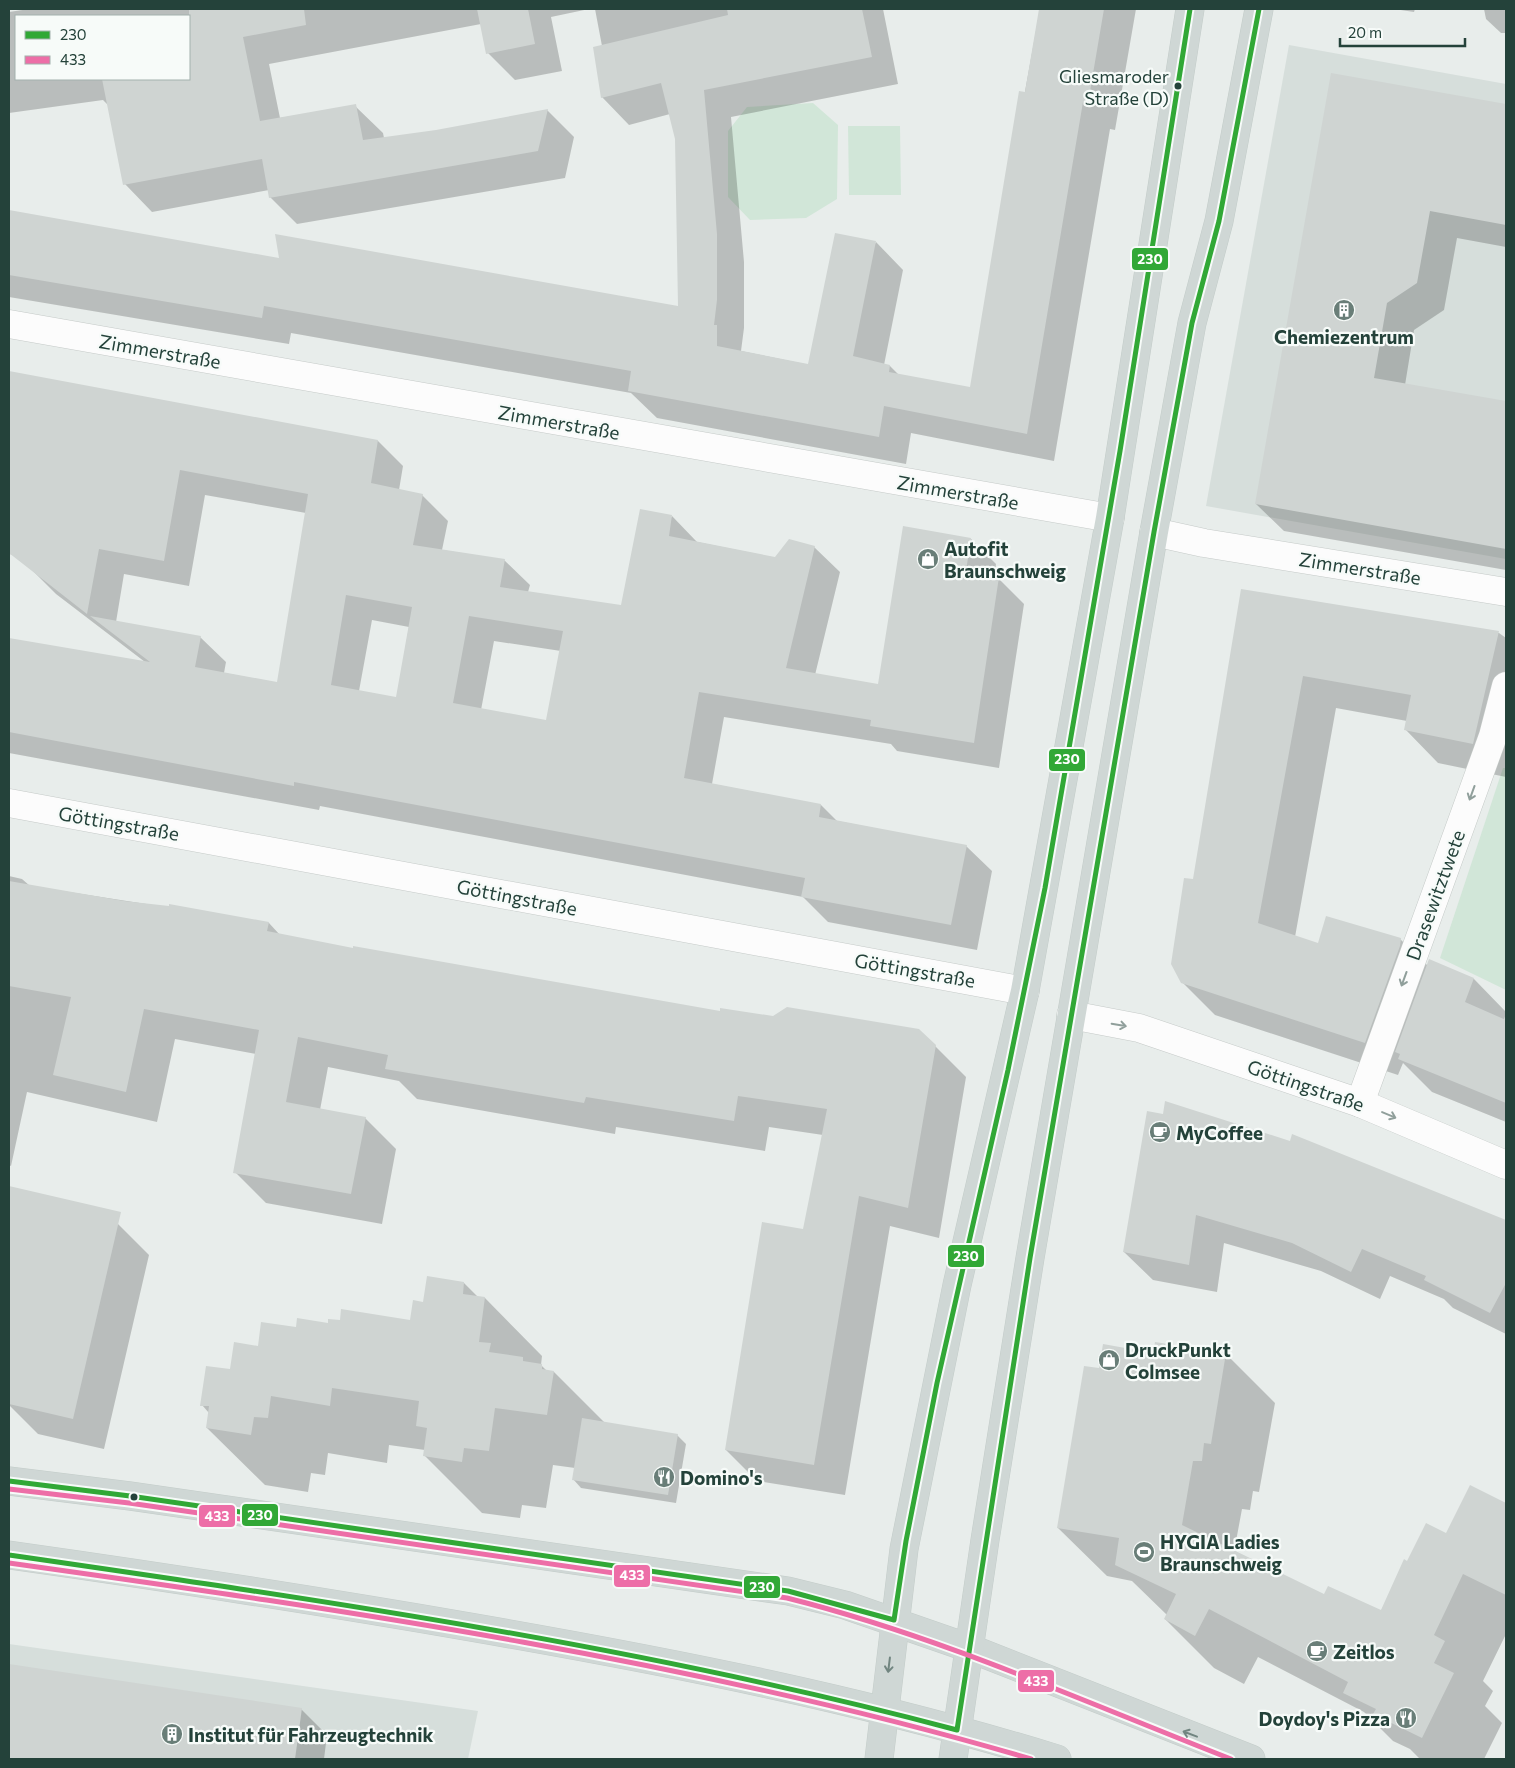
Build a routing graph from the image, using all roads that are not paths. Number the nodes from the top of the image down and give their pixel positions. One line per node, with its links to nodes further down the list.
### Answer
1 (1190, 9): 4 (main road)
2 (1259, 9): 5 (main road)
3 (9, 324): 4 (street, Zimmerstraße)
4 (1110, 518): 9 (main road)
5 (1154, 532): 6 (street, Zimmerstraße); 10 (main road)
6 (1506, 592)
7 (1506, 686): 11 (street, Drasewitztwete, one-way to 11)
8 (9, 803): 9 (street, Göttingstraße)
9 (1025, 991): 15 (main road)
10 (1071, 1015): 11 (street, Göttingstraße, one-way to 11); 16 (main road)
11 (1360, 1103): 12 (street, Göttingstraße, one-way to 12)
12 (1506, 1165)
13 (9, 1481): 15 (main road)
14 (9, 1555): 17 (main road)
15 (894, 1620): 16 (main road); 17 (main road, one-way to 17)
16 (969, 1648): 18 (main road); 22 (main road, one-way to 16)
17 (884, 1710): 18 (main road); 19 (main road)
18 (958, 1730): 20 (main road); 21 (main road)
19 (879, 1759)
20 (954, 1759)
21 (1057, 1759)
22 (1251, 1759)

